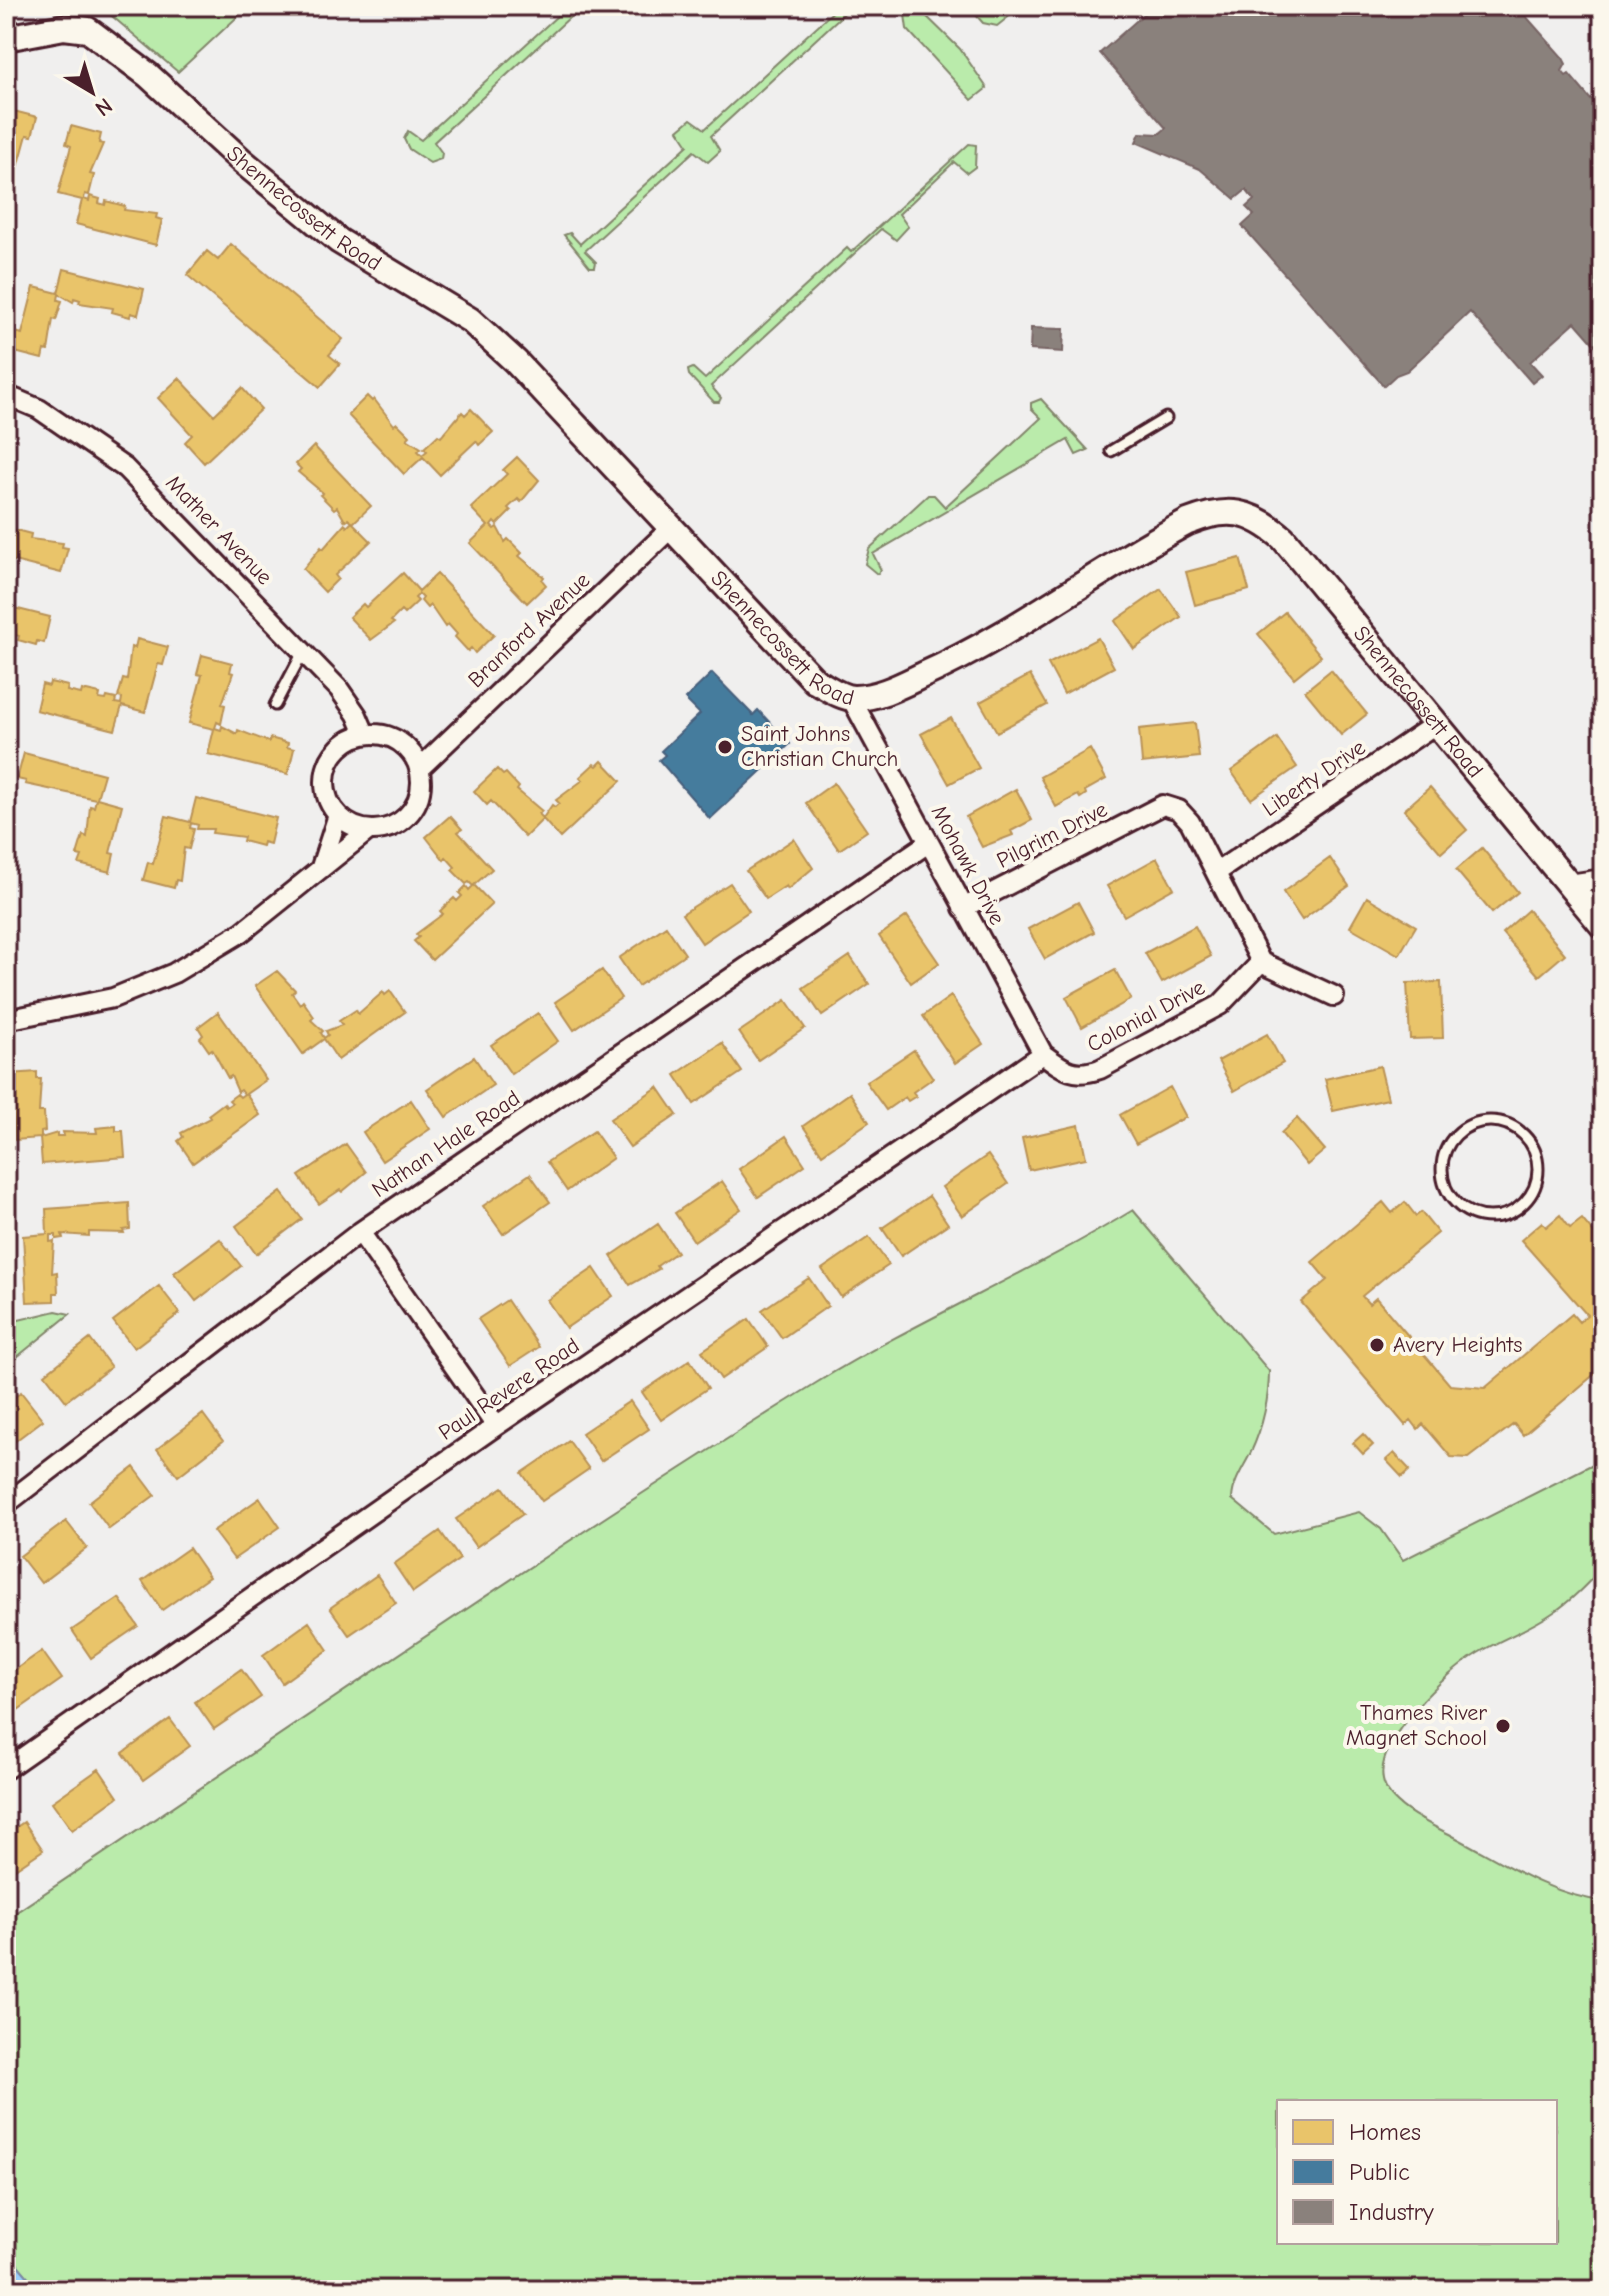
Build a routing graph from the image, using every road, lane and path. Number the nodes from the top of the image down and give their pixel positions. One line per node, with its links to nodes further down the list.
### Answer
1 (6, 38): 5 (street, Shennecossett Road)
2 (6, 395): 6 (street, Mather Avenue)
3 (1166, 418): 4 (lane)
4 (1111, 451)
5 (671, 528): 7 (street, Shennecossett Road); 11 (street, Branford Avenue)
6 (303, 652): 8 (lane); 10 (street, Mather Avenue)
7 (851, 698): 9 (street, Shennecossett Road); 14 (street, Mohawk Drive)
8 (275, 705)
9 (1437, 723): 16 (street, Liberty Drive); 17 (street, Shennecossett Road)
10 (365, 734): 11 (street); 12 (street)
11 (420, 768): 13 (street)
12 (338, 815): 13 (street); 15 (street)
13 (369, 830): 15 (street)
14 (928, 843): 19 (street, Mohawk Drive); 26 (street, Nathan Hale Road)
15 (321, 867): 23 (street)
16 (1217, 872): 19 (street, Pilgrim Drive); 21 (street)
17 (1564, 877): 18 (street); 20 (street, Shennecossett Road)
18 (1603, 879)
19 (963, 908): 24 (street, Mohawk Drive)
20 (1603, 926)
21 (1261, 962): 22 (street); 24 (street, Colonial Drive)
22 (1334, 996)
23 (6, 1020)
24 (1043, 1054): 27 (street, Paul Revere Road)
25 (1499, 1217): 25 (lane)
26 (360, 1232): 27 (street); 28 (street, Nathan Hale Road)
27 (496, 1426): 29 (street, Paul Revere Road)
28 (6, 1504)
29 (6, 1769)

